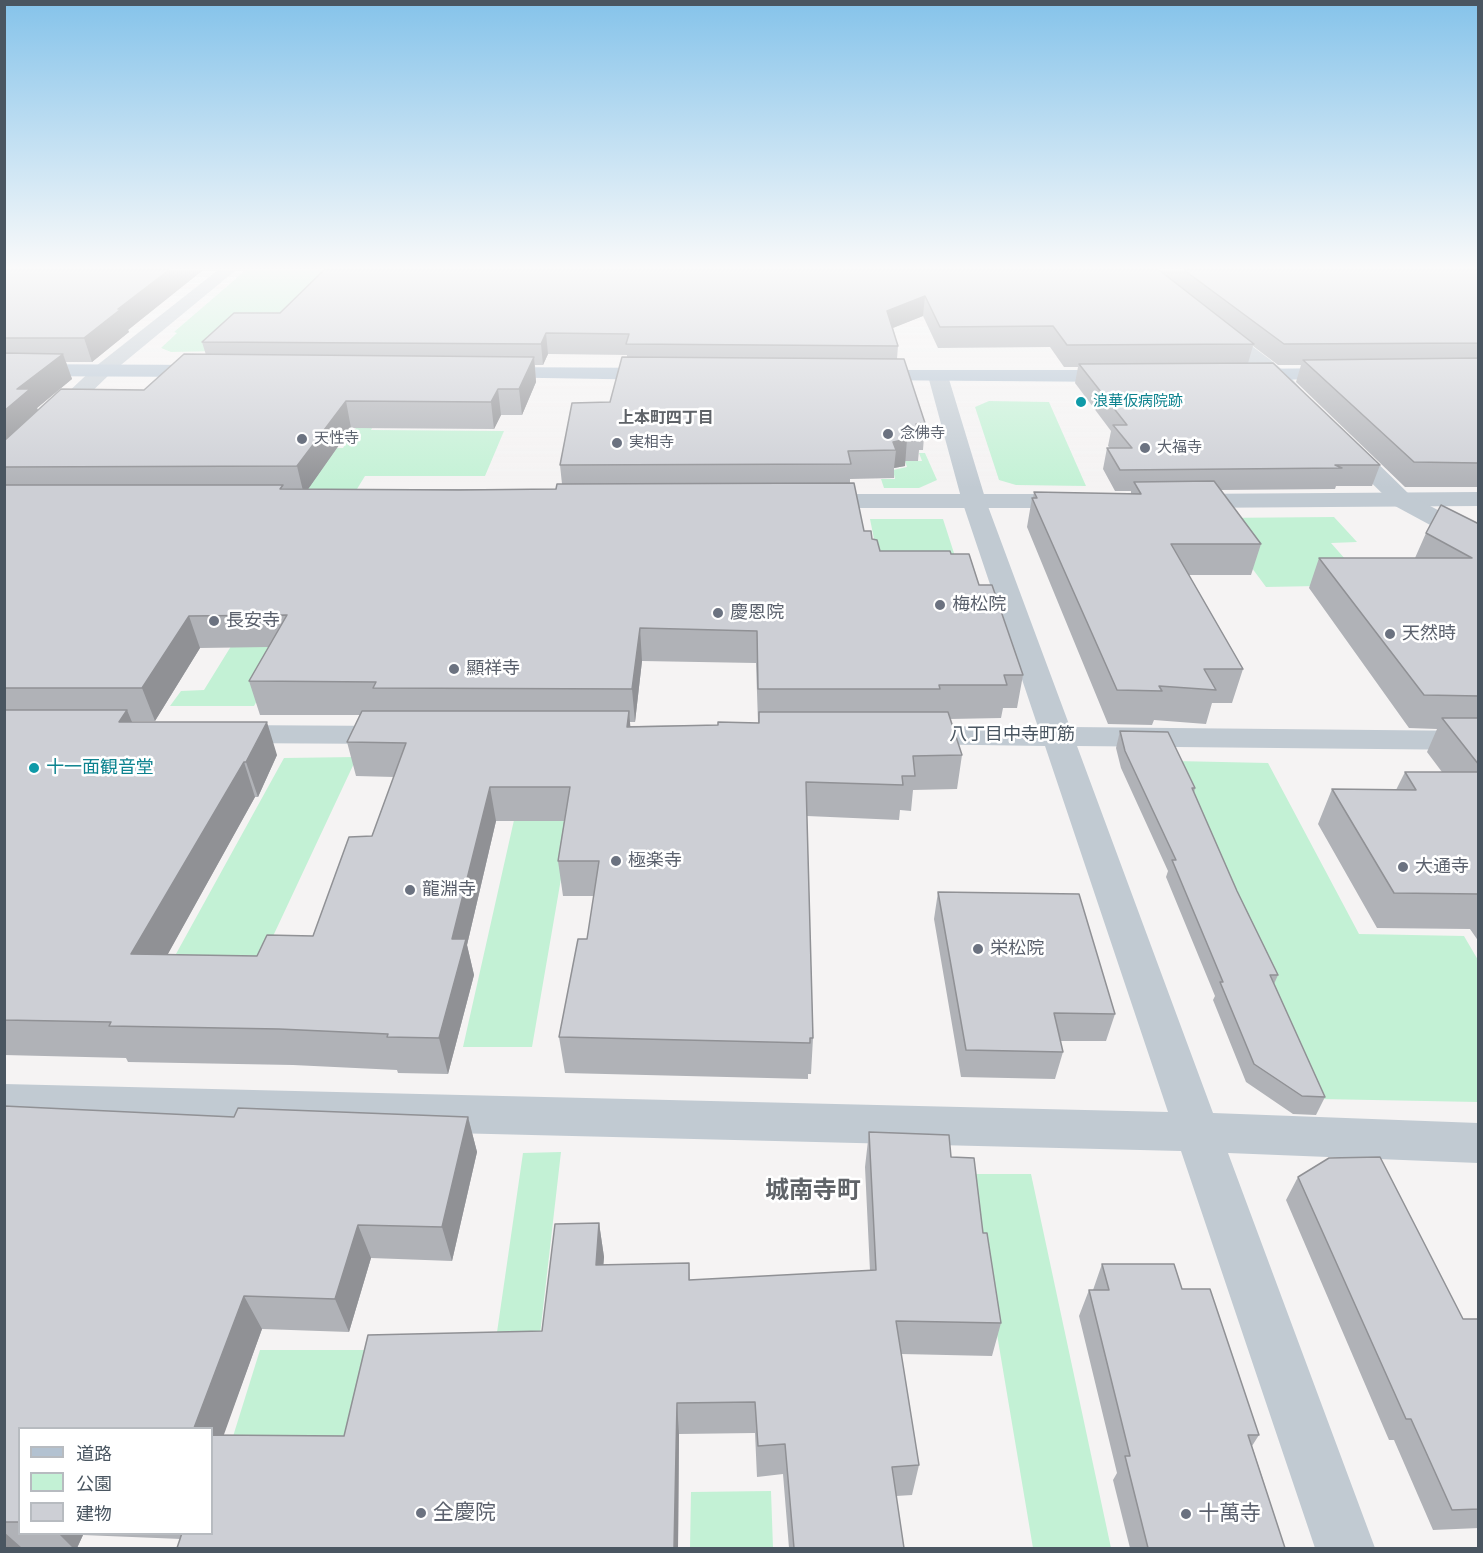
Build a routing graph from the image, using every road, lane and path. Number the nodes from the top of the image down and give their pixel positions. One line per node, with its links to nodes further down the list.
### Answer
1 (138, 342): 4 (street)
2 (1234, 342): 11 (street)
3 (4, 370): 4 (main road)
4 (104, 370): 5 (main road); 16 (street)
5 (228, 371)
6 (477, 373): 7 (main road)
7 (678, 374)
8 (1359, 374): 11 (main road)
9 (1147, 375): 13 (main road)
10 (1217, 375): 11 (main road)
11 (1275, 375): 14 (street)
12 (843, 376): 13 (main road)
13 (938, 376): 19 (street)
14 (1309, 409)
15 (1326, 425): 22 (street)
16 (4, 464)
17 (1479, 499): 22 (street)
18 (795, 501): 19 (street)
19 (974, 501): 20 (street); 27 (street)
20 (1093, 501)
21 (1165, 501): 22 (street)
22 (1403, 501): 23 (street)
23 (1479, 541)
24 (202, 734): 25 (street)
25 (427, 735)
26 (878, 735): 27 (street, 八丁目中寺町筋)
27 (1056, 735): 28 (street, 八丁目中寺町筋); 30 (street)
28 (1479, 740)
29 (4, 1103): 30 (street)
30 (1196, 1131): 31 (street); 32 (street)
31 (1479, 1143)
32 (1345, 1548)

